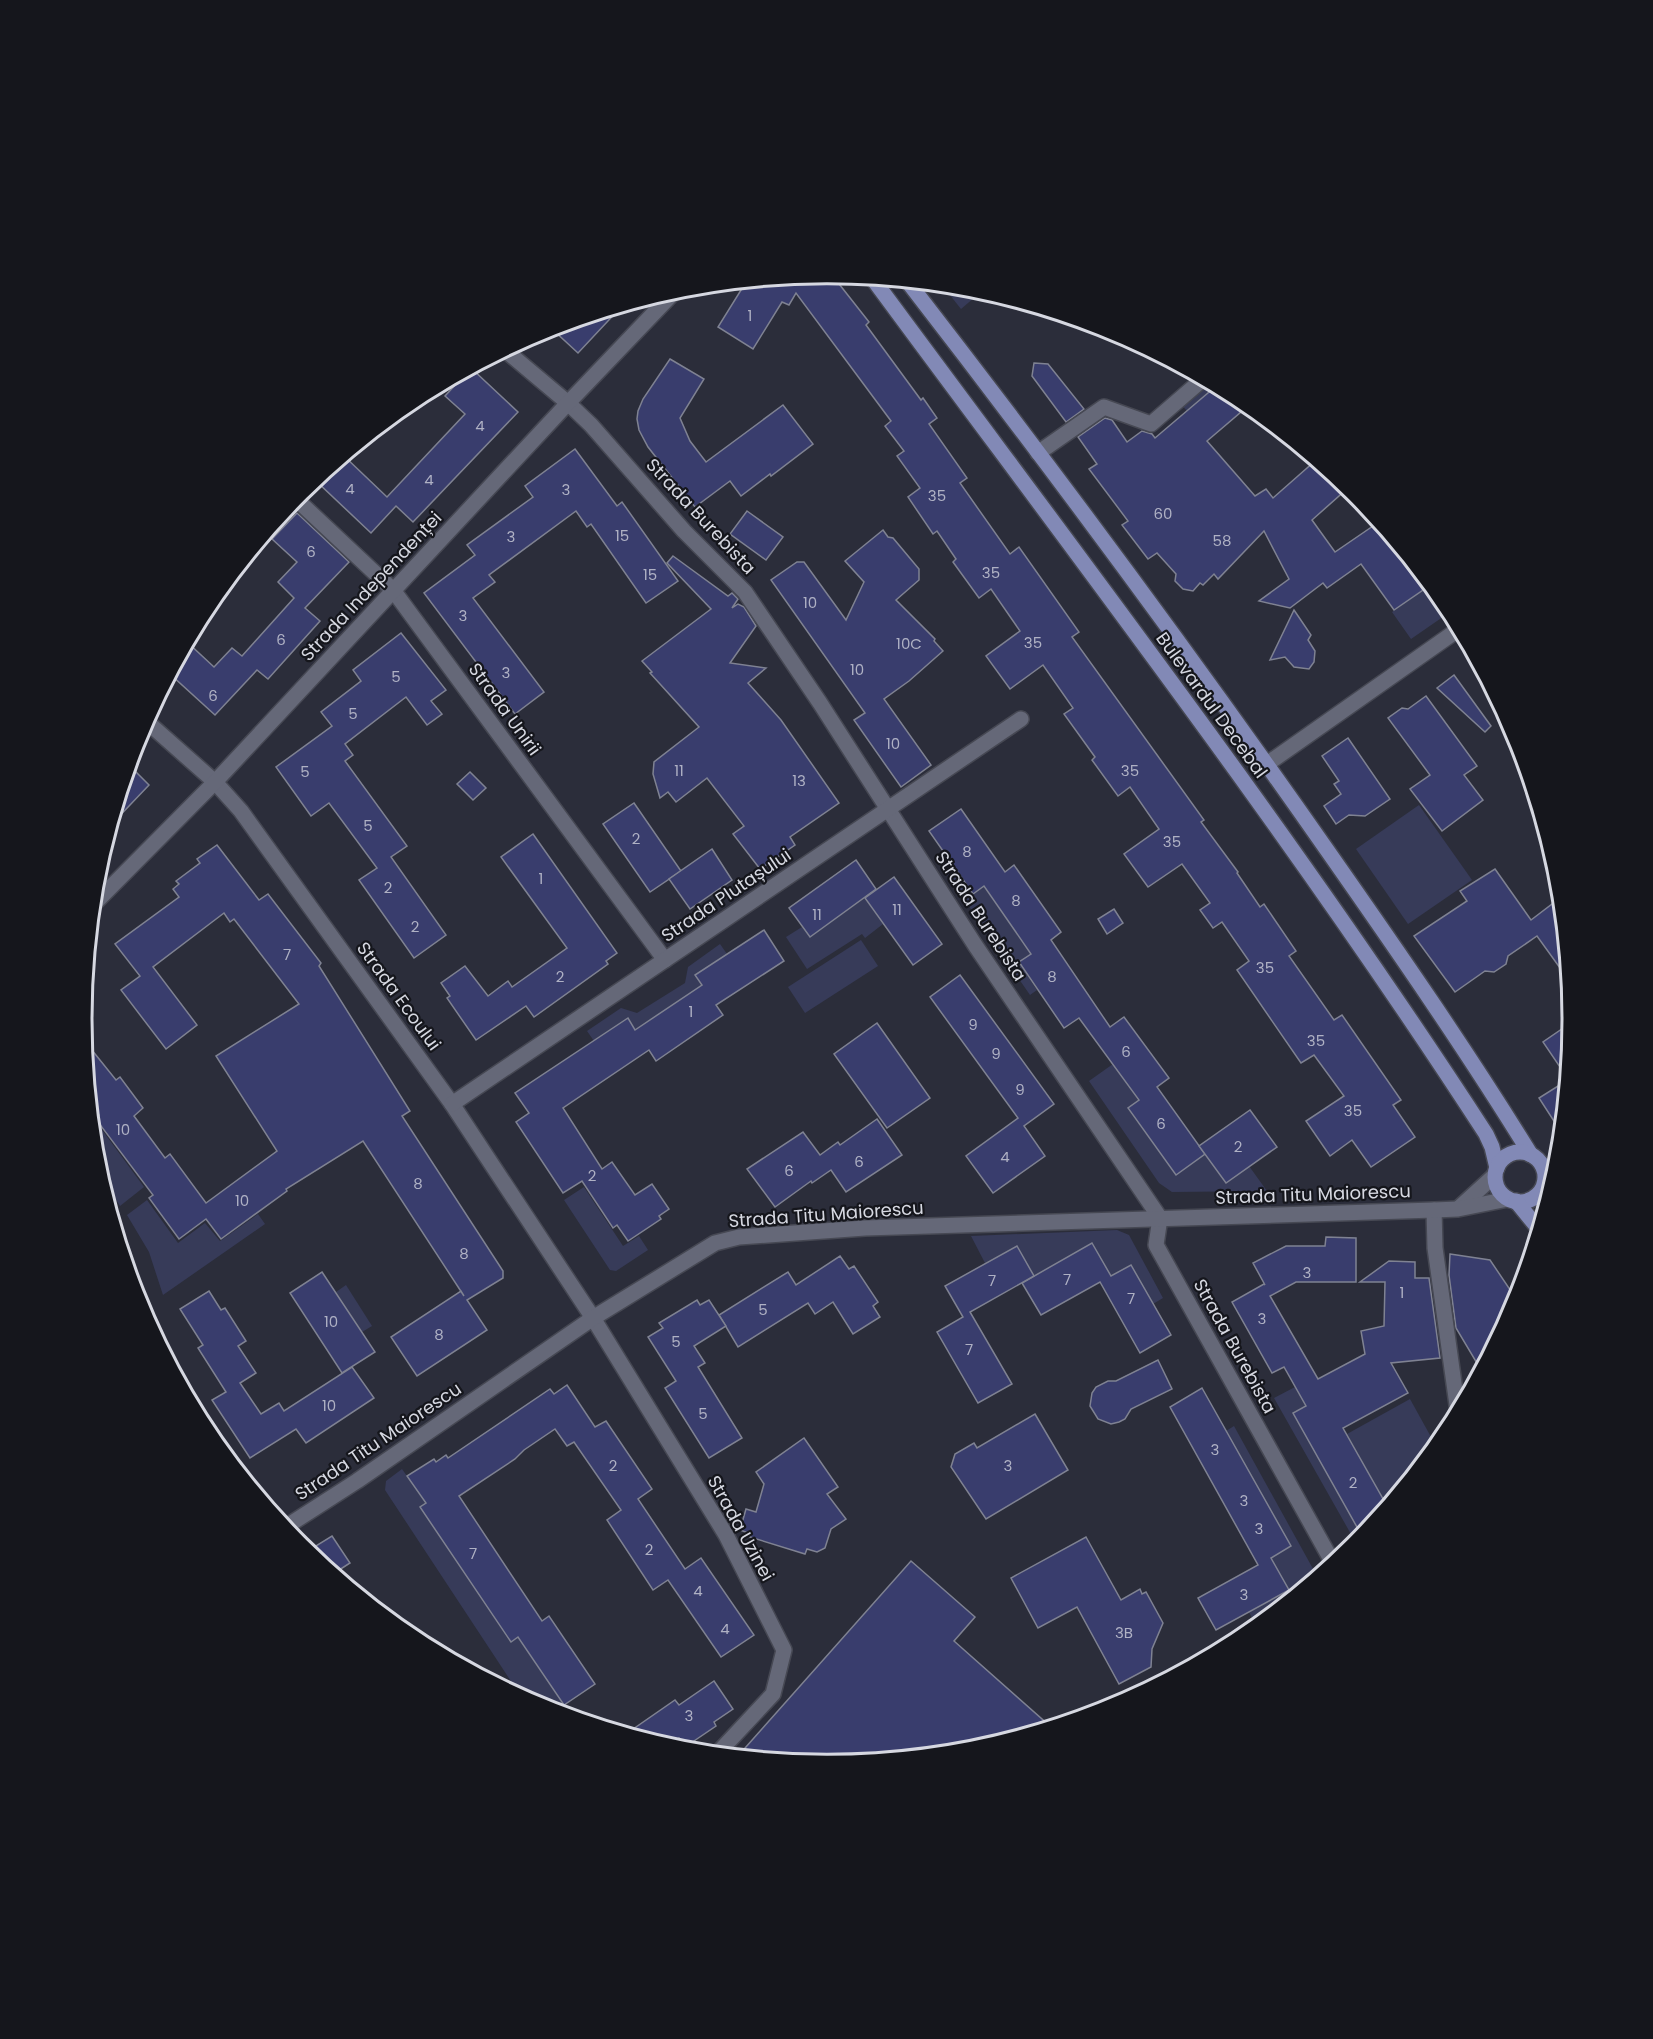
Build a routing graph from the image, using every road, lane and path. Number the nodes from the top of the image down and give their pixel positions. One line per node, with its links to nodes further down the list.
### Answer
1 (878, 286): 20 (main road, Bulevardul Decebal)
2 (914, 290): 7 (main road, Bulevardul Decebal)
3 (663, 304): 6 (street, Strada Independenței)
4 (511, 355): 6 (street, Strada Burebista)
5 (1197, 385): 7 (street)
6 (568, 403): 9 (street, Strada Independenței); 15 (street, Strada Burebista)
7 (1038, 453): 13 (main road, Bulevardul Decebal)
8 (302, 505): 9 (street, Strada Unirii)
9 (393, 590): 14 (street, Strada Independenței); 17 (street, Strada Unirii)
10 (1452, 634): 13 (street)
11 (1021, 719): 15 (street, Strada Plutașului)
12 (152, 726): 14 (street, Strada Ecoului)
13 (1267, 764): 19 (main road, Bulevardul Decebal)
14 (215, 782): 16 (street, Strada Independenței); 18 (street, Strada Ecoului)
15 (888, 808): 17 (street, Strada Plutașului); 26 (street, Strada Burebista)
16 (103, 895)
17 (665, 960): 18 (street, Strada Plutașului)
18 (452, 1104): 28 (street, Strada Ecoului)
19 (1531, 1155): 20 (main road); 21 (main road)
20 (1496, 1171): 23 (main road); 24 (street)
21 (1545, 1173)
22 (1540, 1192): 23 (main road)
23 (1512, 1200): 24 (street, Strada Titu Maiorescu); 27 (main road)
24 (1458, 1209): 25 (street, Strada Titu Maiorescu)
25 (1434, 1210): 26 (street, Strada Titu Maiorescu); 29 (street)
26 (1160, 1218): 28 (street, Strada Titu Maiorescu); 31 (street, Strada Burebista)
27 (1533, 1221)
28 (593, 1318): 30 (street, Strada Titu Maiorescu); 32 (street, Strada Uzinei)
29 (1456, 1399)
30 (292, 1523)
31 (1329, 1555)
32 (724, 1747)

